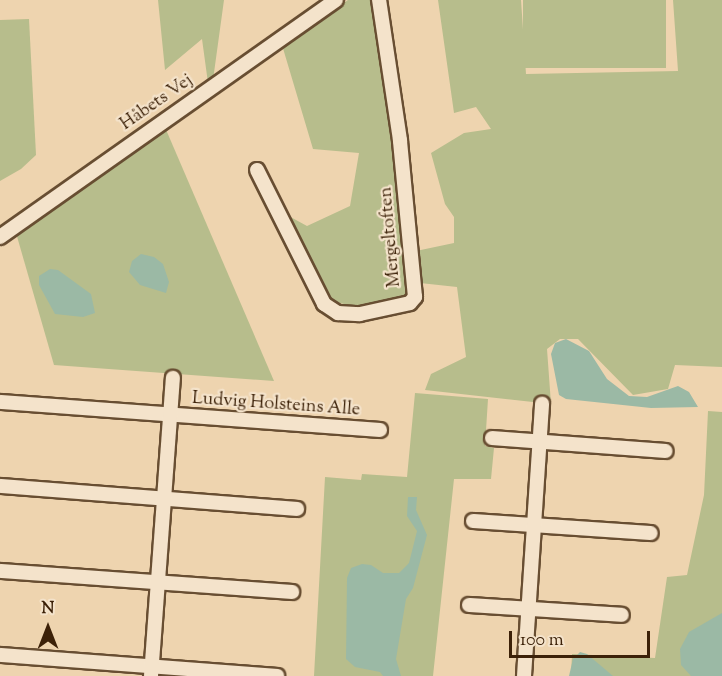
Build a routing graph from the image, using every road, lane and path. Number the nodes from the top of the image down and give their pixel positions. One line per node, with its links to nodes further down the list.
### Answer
1 (336, 0): 4 (street, Håbets Vej)
2 (379, 0): 3 (street, Mergeltoften)
3 (257, 170)
4 (0, 237)
5 (173, 378): 8 (street, Ludvig Holsteins Alle)
6 (0, 402): 8 (street, Ludvig Holsteins Alle)
7 (542, 404): 11 (street)
8 (170, 415): 9 (street, Ludvig Holsteins Alle); 14 (street, Ludvig Holsteins Alle)
9 (380, 430)
10 (492, 438): 11 (street)
11 (539, 442): 12 (street); 17 (street)
12 (666, 451)
13 (0, 486): 14 (street)
14 (164, 499): 15 (street); 20 (street, Ludvig Holsteins Alle)
15 (297, 509)
16 (473, 521): 17 (street)
17 (534, 525): 18 (street); 23 (street)
18 (651, 533)
19 (0, 571): 20 (street)
20 (158, 582): 21 (street); 26 (street, Ludvig Holsteins Alle)
21 (292, 592)
22 (469, 605): 23 (street)
23 (528, 609): 24 (street); 28 (street)
24 (622, 615)
25 (0, 655): 26 (street)
26 (151, 671): 27 (street)
27 (278, 676)
28 (524, 676)

